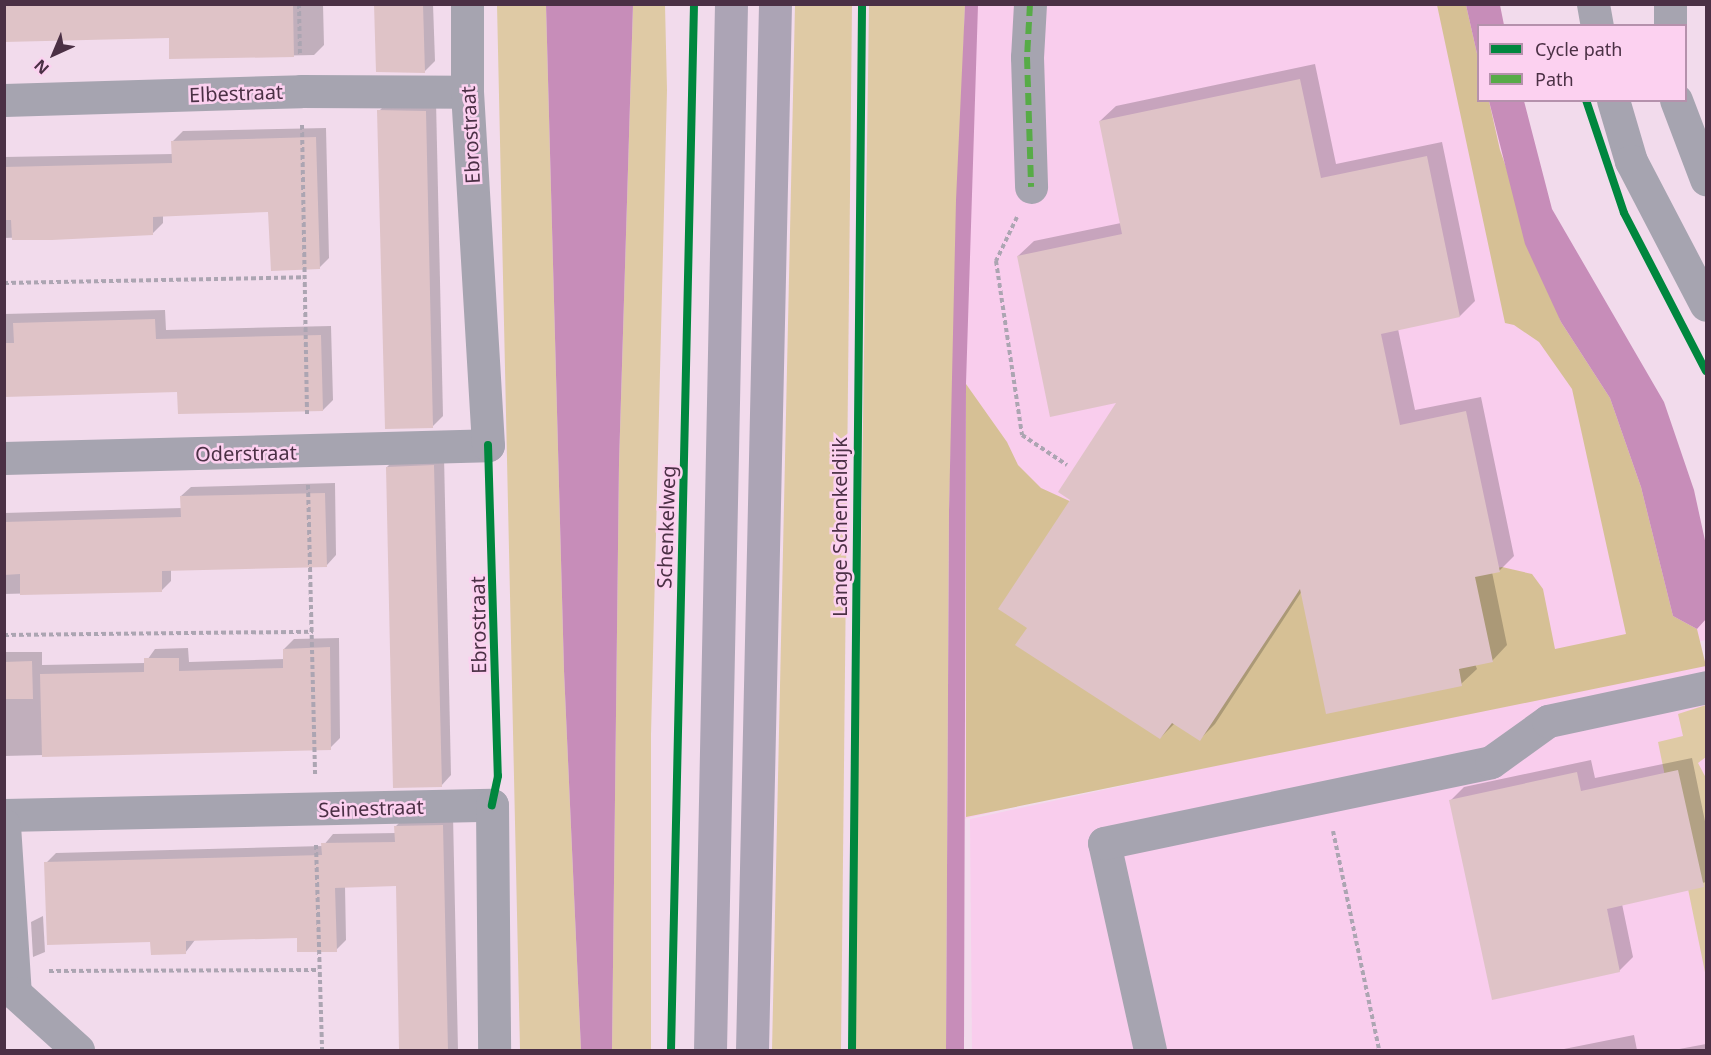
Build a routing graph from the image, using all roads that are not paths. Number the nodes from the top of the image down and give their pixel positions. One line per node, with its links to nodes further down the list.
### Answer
1 (467, 4): 9 (street, Ebrostraat)
2 (731, 4): 23 (main road)
3 (775, 4): 24 (main road)
4 (1030, 4): 14 (street)
5 (1593, 4): 7 (street)
6 (1670, 4): 8 (street)
7 (1597, 24)
8 (1670, 24)
9 (467, 92): 10 (street, Elbestraat); 16 (street, Ebrostraat)
10 (4, 100)
11 (1614, 102): 15 (street)
12 (1677, 102): 13 (street)
13 (1707, 179)
14 (1031, 187)
15 (1707, 305)
16 (488, 445): 17 (street, Oderstraat)
17 (4, 458)
18 (1707, 687): 25 (street)
19 (4, 815): 22 (street, Seinestraat)
20 (4, 825): 21 (street)
21 (78, 1050)
22 (494, 1050)
23 (710, 1050)
24 (752, 1050)
25 (1150, 1050)

